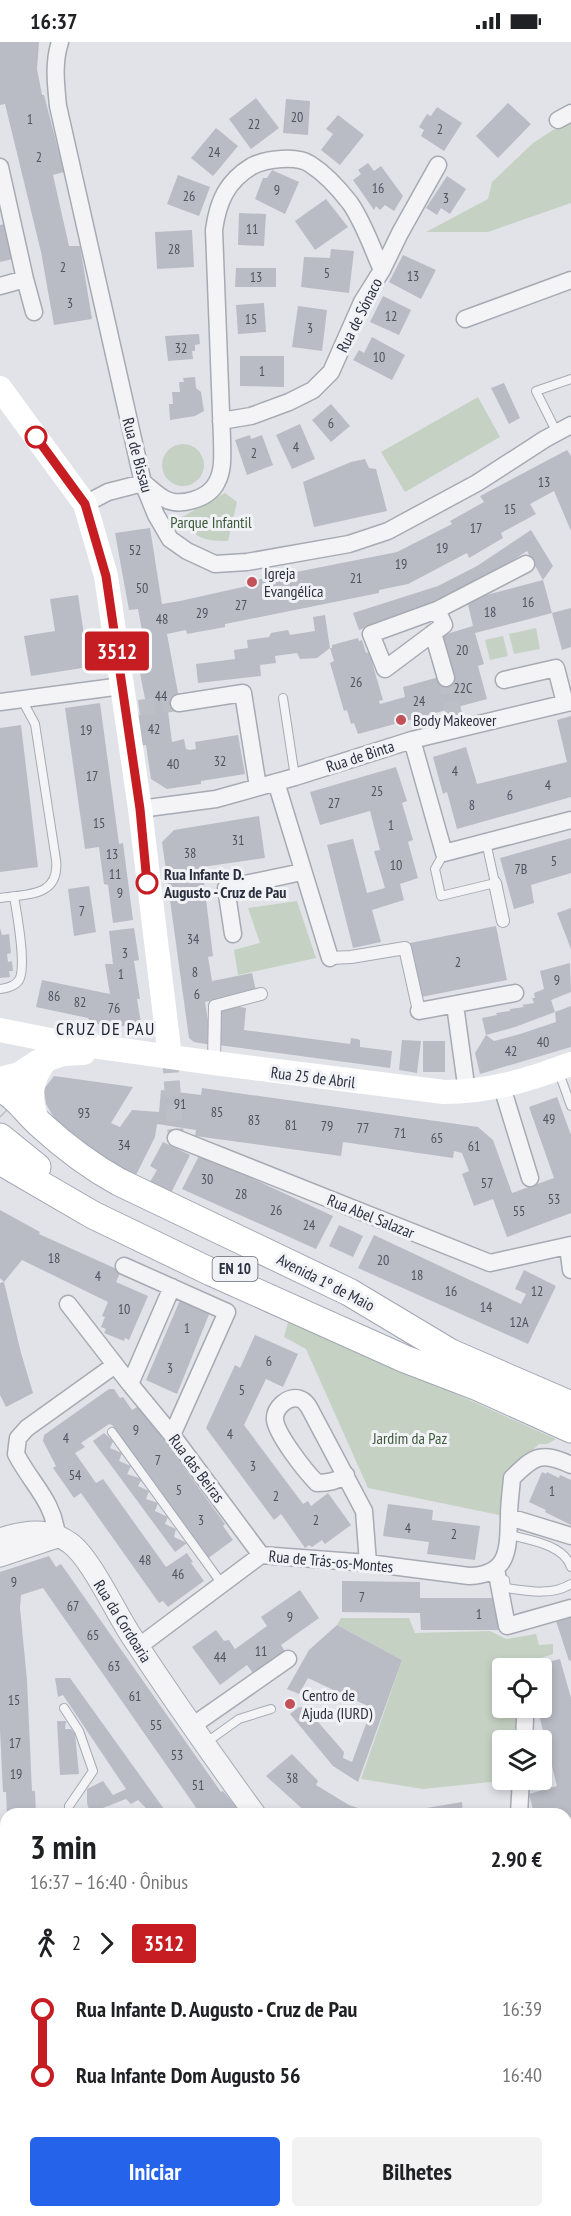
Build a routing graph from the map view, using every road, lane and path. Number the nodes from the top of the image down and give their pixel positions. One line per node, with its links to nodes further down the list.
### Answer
1 (60, 42): 14 (street, Rua de Bissau)
2 (438, 165): 4 (street)
3 (1, 170): 5 (street)
4 (382, 270): 12 (street, Rua de Sónaco); 12 (street, Rua de Sónaco)
5 (25, 279): 7 (street); 8 (street)
6 (571, 280): 9 (street)
7 (0, 286)
8 (34, 312)
9 (465, 319)
10 (571, 379): 13 (lane)
11 (0, 388): 15 (main road)
12 (221, 421): 14 (street)
13 (567, 430): 14 (street, Rua de Bissau)
14 (142, 483): 15 (street)
15 (85, 504): 21 (main road)
16 (526, 564): 17 (street)
17 (437, 610): 18 (street); 18 (street)
18 (433, 633): 19 (street)
19 (446, 678)
20 (504, 680): 25 (street, Rua de Binta)
21 (122, 686): 23 (street); 31 (main road)
22 (283, 698): 28 (lane)
23 (21, 699): 24 (street); 37 (lane)
24 (0, 702)
25 (568, 702): 27 (street, Rua de Binta)
26 (179, 703): 30 (street)
27 (412, 740): 28 (street, Rua de Binta); 34 (street)
28 (295, 777): 29 (street, Rua de Binta)
29 (276, 782): 30 (street, Rua de Binta); 35 (street)
30 (258, 787): 31 (street, Rua de Binta)
31 (140, 809): 49 (main road)
32 (571, 820): 33 (street)
33 (486, 842): 34 (street); 36 (lane)
34 (444, 853): 36 (lane)
35 (302, 872): 40 (street); 41 (street)
36 (495, 883): 39 (street)
37 (14, 896): 38 (lane); 42 (lane)
38 (0, 898)
39 (503, 921)
40 (232, 934)
41 (330, 958): 46 (street)
42 (0, 989)
43 (515, 993): 45 (street)
44 (261, 994): 51 (street)
45 (455, 1005): 46 (street); 56 (street)
46 (419, 1011)
47 (0, 1030): 48 (main road, Rua 25 de Abril)
48 (126, 1050): 49 (main road, Rua 25 de Abril); 50 (main road, Rua 25 de Abril)
49 (170, 1057): 51 (main road, Rua 25 de Abril)
50 (48, 1059): 53 (main road, Rua 25 de Abril); 59 (main road)
51 (214, 1064): 56 (main road, Rua 25 de Abril)
52 (564, 1067): 54 (main road, Rua 25 de Abril); 57 (lane)
53 (0, 1079)
54 (502, 1087): 56 (main road, Rua 25 de Abril); 63 (street)
55 (0, 1088): 59 (main road, Avenida 1º de Maio / EN 10)
56 (467, 1092)
57 (571, 1106)
58 (1, 1117): 69 (main road, EN 10)
59 (38, 1122): 69 (main road, Avenida 1º de Maio / EN 10)
60 (0, 1137): 72 (main road, EN 10)
61 (176, 1138): 64 (street, Rua Abel Salazar)
62 (3, 1165): 72 (main road, EN 10)
63 (530, 1178)
64 (570, 1245): 66 (street)
65 (124, 1266): 67 (street)
66 (571, 1270)
67 (172, 1287): 71 (street); 76 (street)
68 (68, 1304): 70 (street, Rua das Beiras)
69 (451, 1353): 73 (main road, Avenida 1º de Maio / EN 10)
70 (115, 1365): 71 (street, Rua das Beiras); 83 (street)
71 (129, 1384): 76 (street, Rua das Beiras)
72 (478, 1387): 74 (main road, EN 10)
73 (571, 1405)
74 (571, 1429)
75 (112, 1432): 89 (lane)
76 (172, 1435): 84 (street, Rua das Beiras)
77 (571, 1465): 79 (street)
78 (346, 1474): 78 (street); 86 (street)
79 (509, 1517): 81 (street); 82 (street)
80 (7, 1533): 83 (street)
81 (510, 1535): 87 (street); 88 (lane)
82 (571, 1536)
83 (57, 1537): 85 (street); 92 (street, Rua da Cordoaria)
84 (261, 1555): 86 (street, Rua de Trás-os-Montes); 89 (street, Rua de Trás-os-Montes)
85 (0, 1556)
86 (368, 1563): 87 (street, Rua de Trás-os-Montes)
87 (500, 1565): 90 (lane); 91 (street)
88 (571, 1567)
89 (222, 1584): 92 (street, Rua de Trás-os-Montes)
90 (571, 1584)
91 (571, 1608)
92 (138, 1647): 97 (street, Rua da Cordoaria)
93 (288, 1659): 97 (street)
94 (64, 1708): 101 (lane)
95 (271, 1709): 99 (lane)
96 (525, 1719): 98 (street)
97 (192, 1726): 99 (street, Rua da Cordoaria)
98 (524, 1730)
99 (204, 1744): 102 (street, Rua da Cordoaria)
100 (520, 1790): 103 (street)
101 (69, 1808)
102 (251, 1808)
103 (519, 1808)

